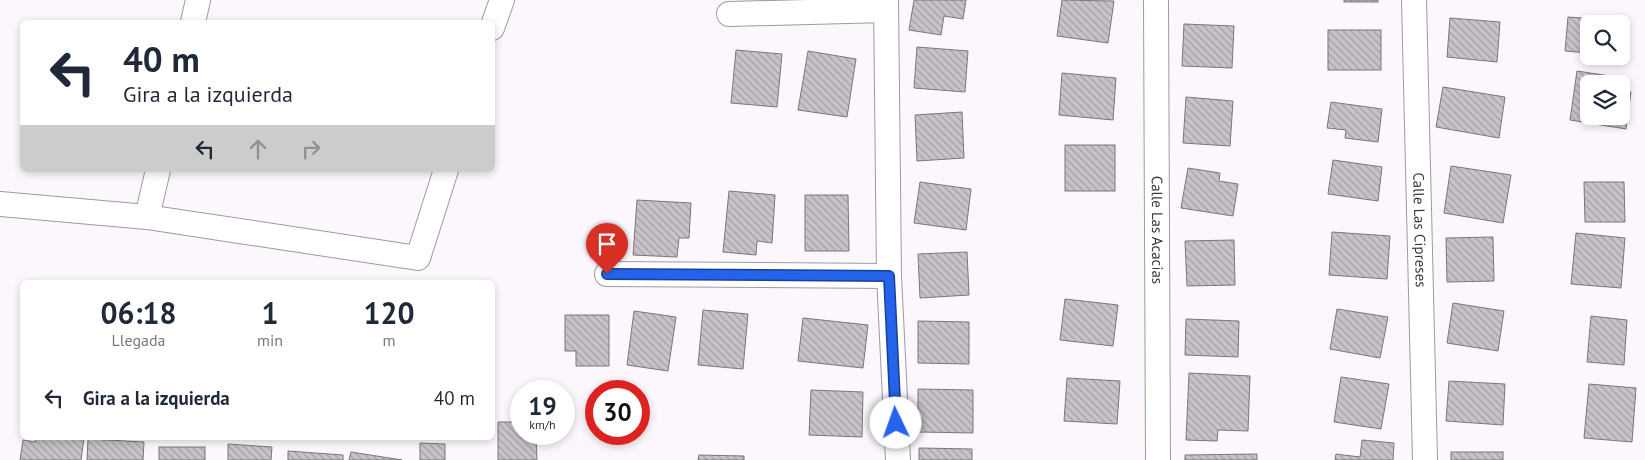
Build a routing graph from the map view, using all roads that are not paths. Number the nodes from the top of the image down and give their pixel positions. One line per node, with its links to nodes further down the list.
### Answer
1 (198, 0): 7 (street)
2 (502, 0): 8 (street)
3 (1156, 0): 16 (street, Calle Las Acacias)
4 (1414, 0): 17 (street, Calle Las Cipreses)
5 (886, 5): 6 (street); 14 (street)
6 (729, 14)
7 (193, 20)
8 (495, 20)
9 (157, 172): 12 (street)
10 (445, 172): 12 (street)
11 (0, 204): 12 (street)
12 (146, 216)
13 (607, 274): 14 (street)
14 (889, 276): 15 (street)
15 (898, 460)
16 (1158, 460)
17 (1425, 460)

